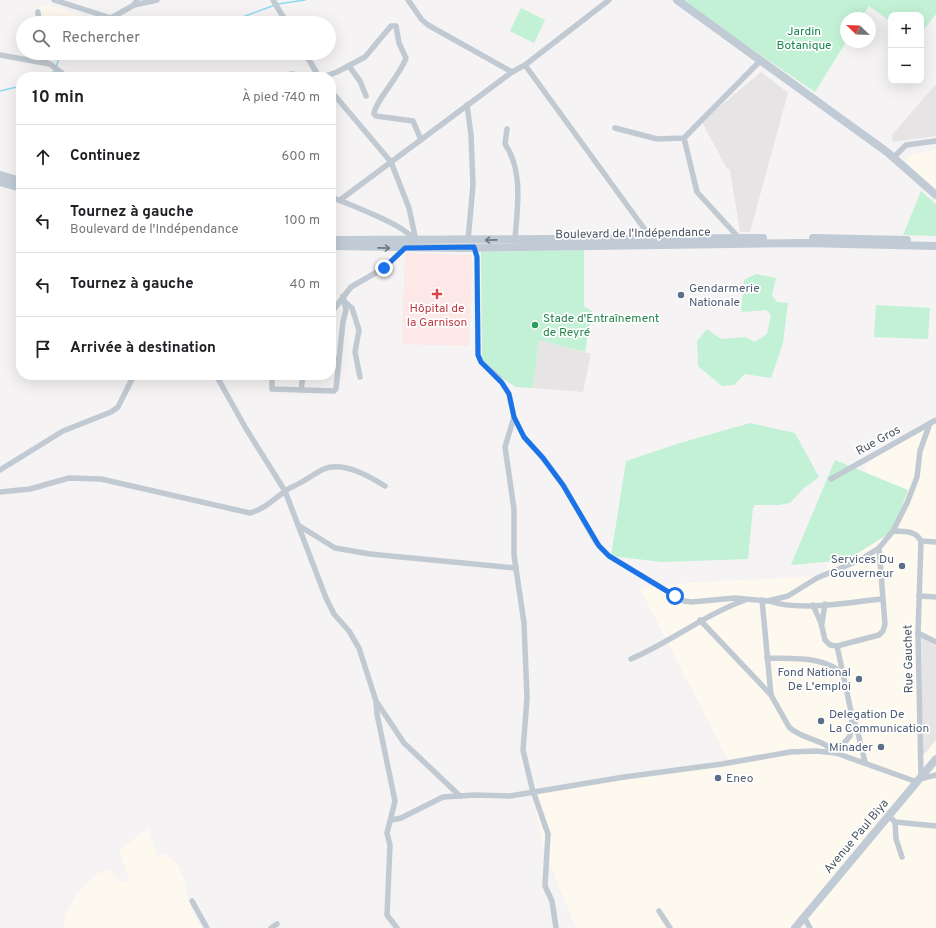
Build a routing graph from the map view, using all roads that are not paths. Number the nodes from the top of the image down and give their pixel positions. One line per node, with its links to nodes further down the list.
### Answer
1 (54, 0): 10 (street)
2 (157, 0): 6 (street)
3 (408, 0): 25 (street)
4 (609, 0): 20 (street)
5 (678, 0): 18 (main road)
6 (136, 2): 11 (street)
7 (275, 3): 12 (street)
8 (38, 12): 9 (street)
9 (38, 16)
10 (104, 16)
11 (113, 16)
12 (283, 16)
13 (0, 55): 14 (street)
14 (16, 58)
15 (29, 60): 19 (street)
16 (46, 60): 19 (street)
17 (309, 60): 23 (street)
18 (761, 60): 31 (street); 34 (main road)
19 (46, 63): 22 (street)
20 (525, 65): 25 (street); 43 (street)
21 (349, 66): 24 (street); 26 (street); 32 (street)
22 (61, 72)
23 (317, 72)
24 (335, 72)
25 (512, 72): 28 (street)
26 (366, 96)
27 (336, 97): 35 (street)
28 (467, 106): 32 (street); 47 (street)
29 (615, 128): 31 (street)
30 (507, 129): 48 (street)
31 (684, 138): 44 (street)
32 (421, 140): 35 (street)
33 (936, 141): 34 (street)
34 (893, 158): 40 (main road)
35 (391, 162): 42 (street); 46 (street)
36 (0, 175): 37 (main road)
37 (16, 180)
38 (0, 182): 39 (main road)
39 (16, 187)
40 (936, 195)
41 (336, 199): 42 (street)
42 (340, 200): 46 (street)
43 (651, 238): 44 (main road, Boulevard de l'Indépendance); 48 (main road, Boulevard de l'Indépendance)
44 (739, 238): 49 (main road, Boulevard de l'Indépendance)
45 (336, 240): 46 (main road, Boulevard de l'Indépendance)
46 (414, 240): 47 (main road, Boulevard de l'Indépendance)
47 (468, 240): 48 (main road, Boulevard de l'Indépendance, one-way to 47)
48 (515, 240)
49 (936, 241)
50 (336, 246): 53 (main road, Boulevard de l'Indépendance, one-way to 53)
51 (936, 246): 52 (main road, Boulevard de l'Indépendance)
52 (474, 247): 53 (main road, Boulevard de l'Indépendance); 63 (street)
53 (405, 248): 54 (street)
54 (344, 299): 55 (street); 56 (street); 57 (street)
55 (336, 308)
56 (338, 360): 62 (street)
57 (360, 377)
58 (132, 380): 66 (street)
59 (219, 380): 69 (street)
60 (272, 380): 62 (street)
61 (302, 380): 62 (street)
62 (301, 390)
63 (514, 417): 76 (street); 79 (street)
64 (936, 420): 65 (street, Rue Gros)
65 (930, 423): 67 (street, Rue Gros); 72 (street)
66 (0, 470)
67 (831, 478)
68 (385, 486): 69 (street)
69 (285, 491): 70 (street); 71 (street)
70 (0, 492)
71 (298, 525): 76 (street); 94 (street)
72 (893, 531): 73 (street); 75 (street)
73 (921, 541): 74 (street); 77 (street, Rue Gauchet)
74 (936, 542)
75 (879, 548): 80 (street); 82 (street)
76 (516, 568): 101 (street)
77 (918, 596): 78 (street); 87 (street, Rue Gauchet)
78 (936, 597)
79 (749, 598): 81 (street); 85 (street)
80 (882, 599): 83 (street); 89 (street)
81 (762, 600): 82 (street); 90 (street)
82 (768, 601): 84 (street)
83 (825, 604): 84 (street); 86 (street)
84 (813, 605): 86 (street)
85 (700, 620): 91 (street); 93 (street)
86 (822, 623): 89 (street)
87 (918, 633): 88 (street); 100 (street, Rue Gauchet)
88 (936, 642)
89 (837, 646): 92 (street)
90 (767, 658): 92 (street); 93 (street)
91 (632, 659)
92 (843, 675): 95 (street)
93 (771, 695): 96 (street)
94 (376, 701): 102 (street); 104 (street)
95 (852, 716): 96 (street); 98 (street)
96 (835, 753): 98 (street); 101 (street)
97 (936, 759): 100 (main road, Avenue Paul Biya)
98 (865, 762): 100 (street)
99 (936, 776): 100 (street)
100 (919, 779): 103 (main road, Avenue Paul Biya)
101 (534, 792): 102 (street); 115 (street)
102 (460, 796): 104 (street)
103 (889, 816): 105 (street); 110 (main road, Avenue Paul Biya)
104 (392, 820): 114 (street)
105 (895, 822): 106 (street); 107 (street)
106 (936, 826)
107 (902, 857)
108 (192, 901): 112 (street)
109 (659, 911): 116 (street)
110 (804, 917): 117 (main road, Avenue Paul Biya); 118 (street)
111 (277, 924): 113 (street)
112 (207, 928)
113 (271, 928)
114 (397, 928)
115 (556, 928)
116 (670, 928)
117 (795, 928)
118 (810, 928)

